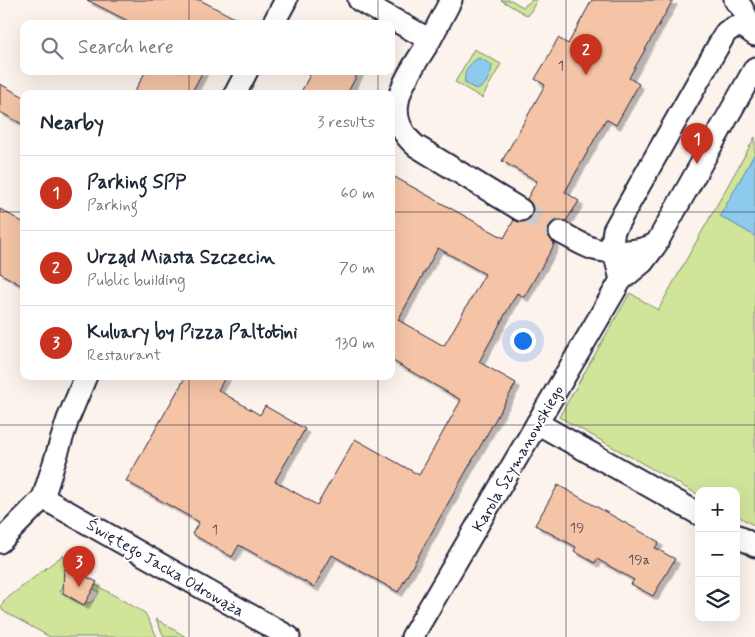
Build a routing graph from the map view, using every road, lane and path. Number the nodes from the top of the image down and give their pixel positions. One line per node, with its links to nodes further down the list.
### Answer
1 (286, 0): 5 (street)
2 (359, 0): 6 (street)
3 (451, 0): 8 (street)
4 (749, 19): 15 (street)
5 (275, 20)
6 (394, 20)
7 (395, 20): 8 (street)
8 (430, 40): 12 (street)
9 (755, 68): 14 (street, Karola Szymanowskiego)
10 (245, 75): 11 (street)
11 (237, 90)
12 (521, 210)
13 (560, 232): 15 (street)
14 (657, 243): 15 (street); 16 (street, Karola Szymanowskiego)
15 (614, 252): 16 (street)
16 (621, 280): 18 (street, Karola Szymanowskiego)
17 (84, 380): 19 (street)
18 (537, 423): 20 (street); 25 (street, Karola Szymanowskiego)
19 (43, 498): 22 (street); 24 (street, Świętego Jacka Odrowąża)
20 (695, 512)
21 (740, 537): 23 (street)
22 (0, 542)
23 (755, 546)
24 (289, 637)
25 (412, 637)

